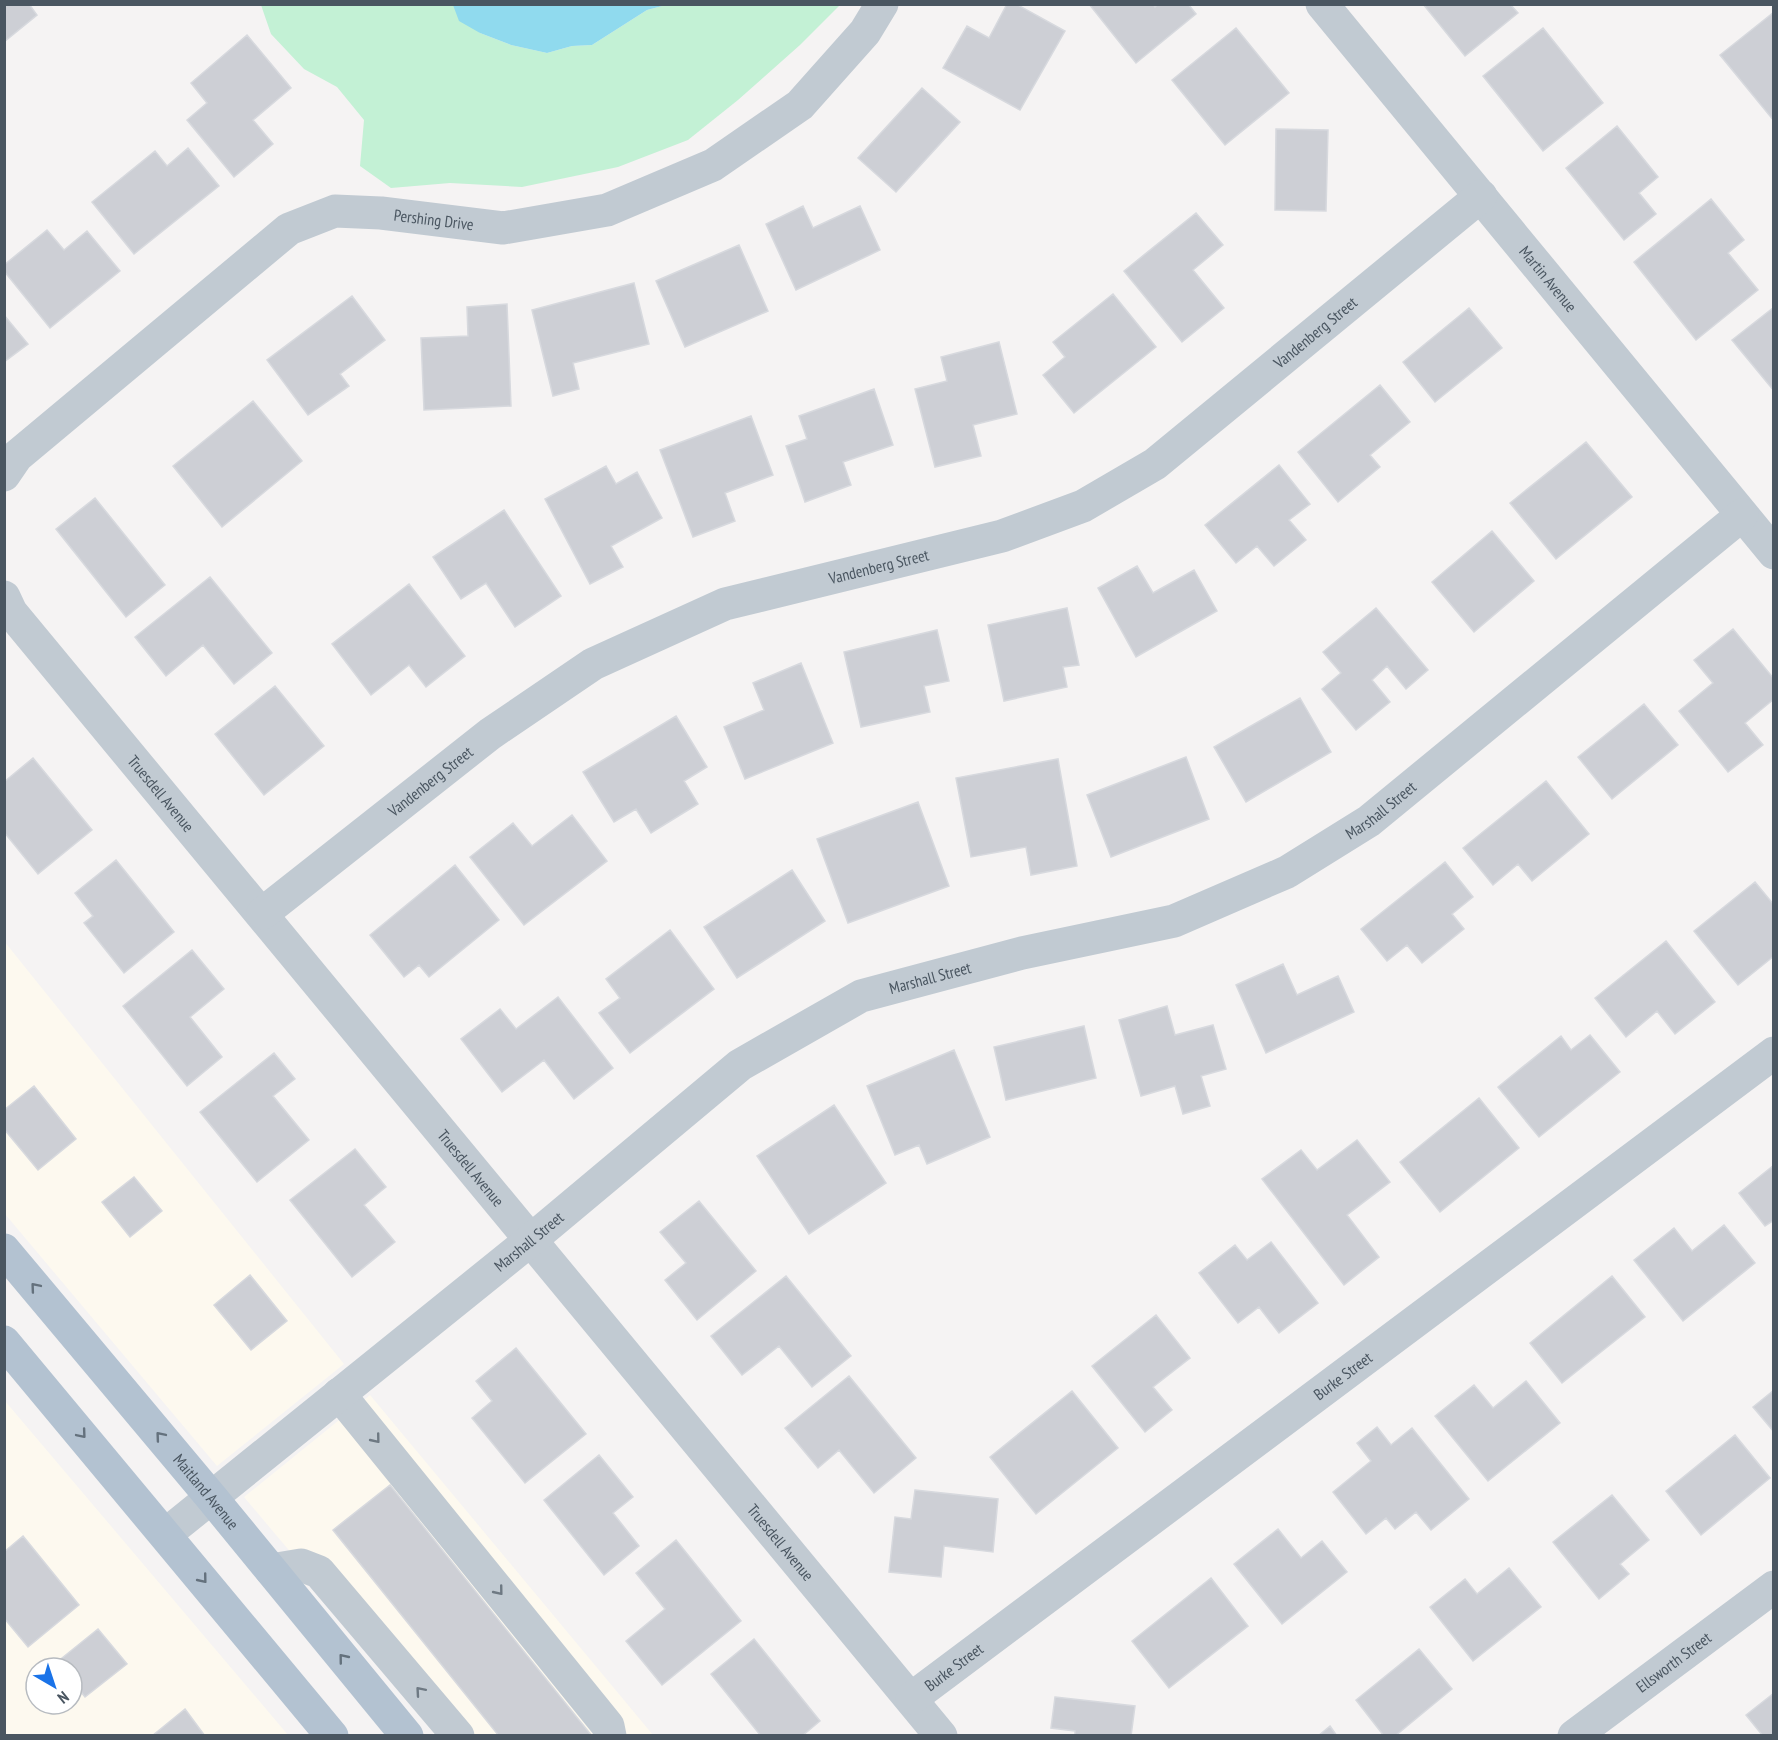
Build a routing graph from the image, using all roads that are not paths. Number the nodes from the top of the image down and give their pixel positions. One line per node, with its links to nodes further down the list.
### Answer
1 (882, 4): 4 (street, Pershing Drive)
2 (1322, 4): 3 (street, Martin Avenue)
3 (1481, 196): 5 (street, Martin Avenue); 8 (street, Vandenberg Street)
4 (4, 475)
5 (1742, 515): 6 (street, Martin Avenue); 10 (street, Marshall Street)
6 (1773, 553)
7 (4, 597): 8 (street, Truesdell Avenue)
8 (263, 913): 10 (street, Truesdell Avenue)
9 (1773, 1053): 18 (street, Burke Street)
10 (532, 1239): 13 (street, Marshall Street); 18 (street, Truesdell Avenue)
11 (4, 1250): 14 (main road, Maitland Avenue, one-way to 11)
12 (5, 1345): 15 (main road, one-way to 15)
13 (339, 1394): 14 (street, Marshall Street); 22 (street, one-way to 22)
14 (211, 1497): 15 (street, Marshall Street); 16 (main road, Maitland Avenue)
15 (166, 1534): 19 (main road, one-way to 19)
16 (271, 1570): 20 (main road, Maitland Avenue, one-way to 16); 21 (street, one-way to 16)
17 (1773, 1587): 24 (street, Ellsworth Street)
18 (912, 1698): 23 (street, Truesdell Avenue)
19 (332, 1736)
20 (407, 1736)
21 (458, 1736)
22 (610, 1736)
23 (941, 1736)
24 (1574, 1736)

